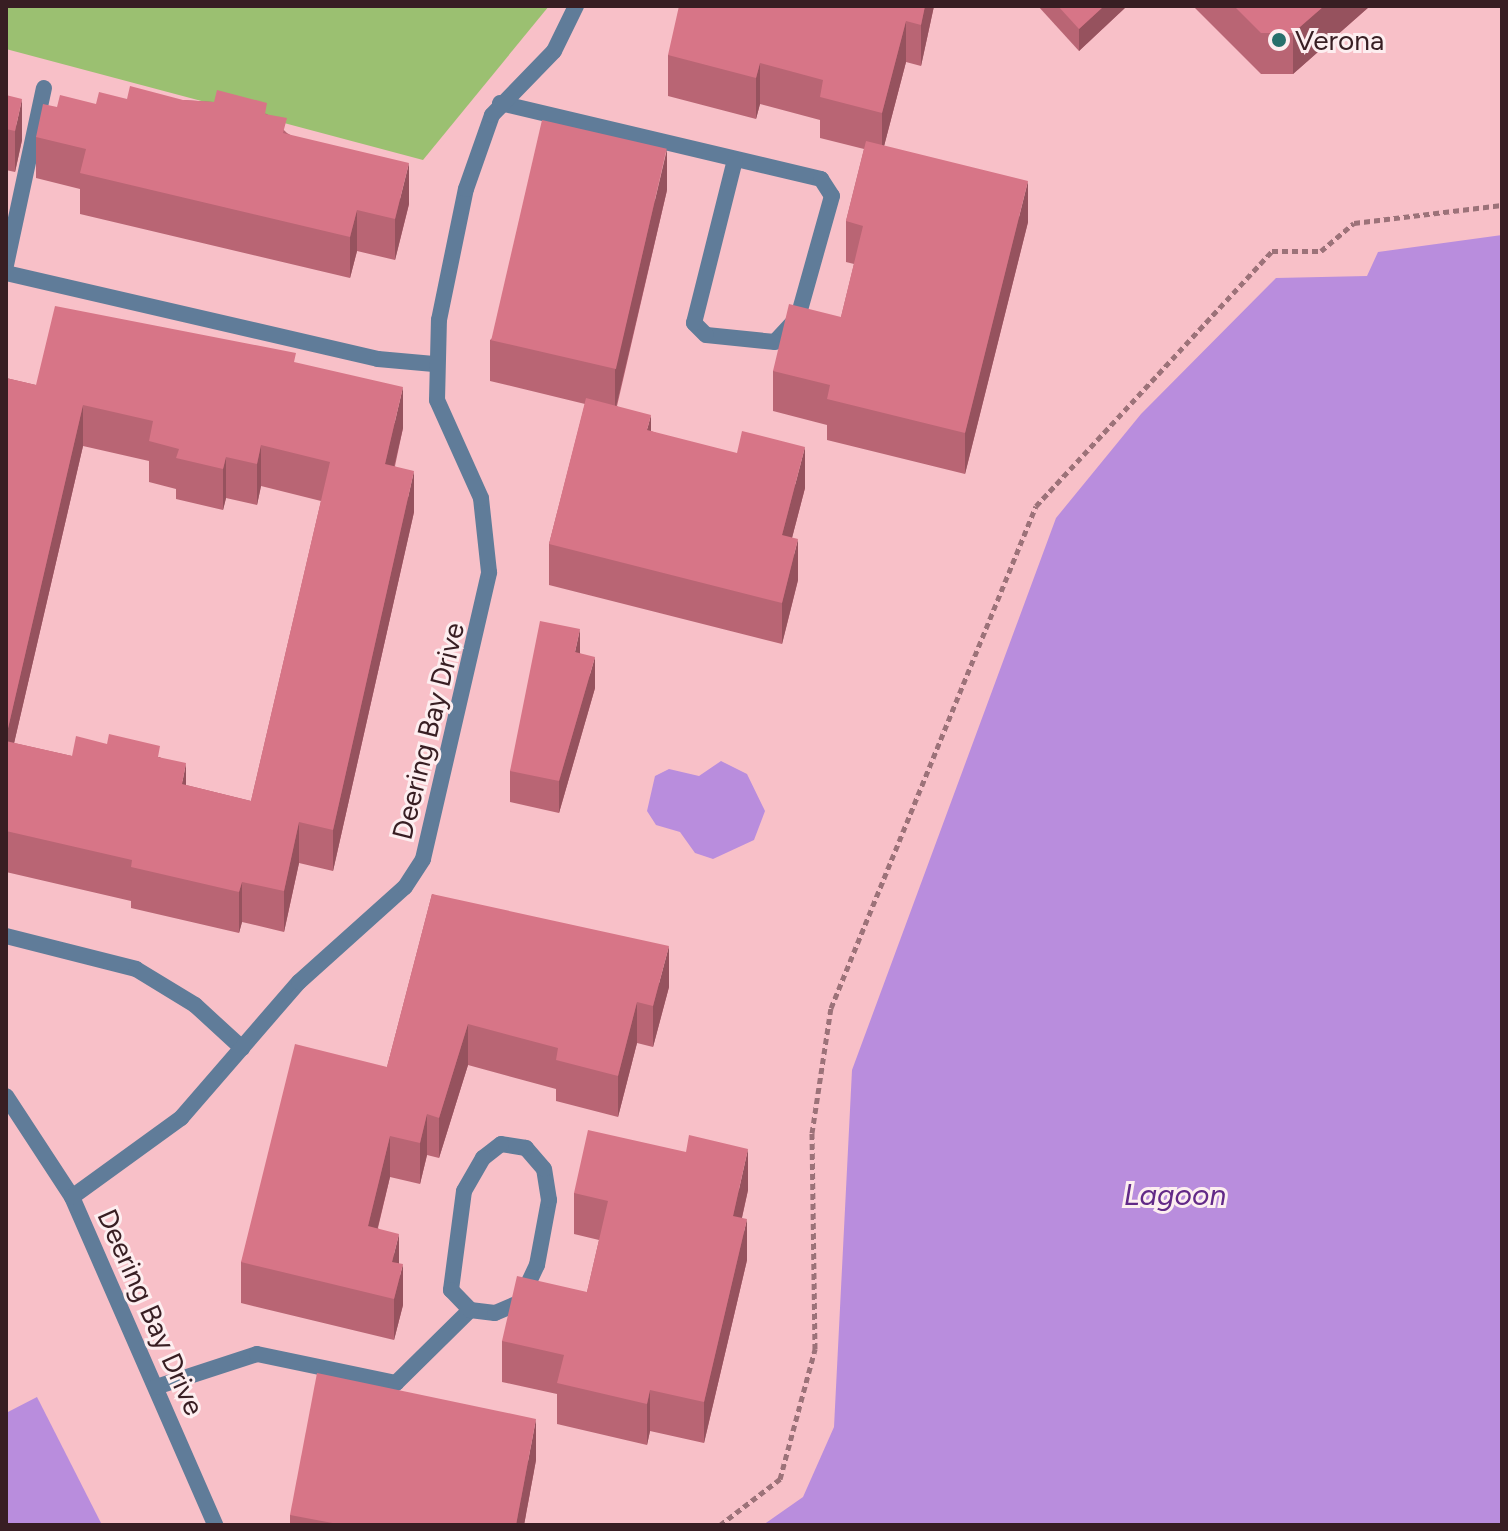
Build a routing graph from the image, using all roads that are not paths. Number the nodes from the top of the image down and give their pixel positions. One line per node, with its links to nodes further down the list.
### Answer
1 (576, 6): 3 (street, Deering Bay Drive)
2 (44, 88): 5 (street)
3 (500, 103): 4 (street); 7 (street, Deering Bay Drive)
4 (735, 160): 4 (street)
5 (6, 265)
6 (6, 273): 7 (street)
7 (434, 364): 9 (street, Deering Bay Drive)
8 (6, 936): 9 (street)
9 (242, 1048): 11 (street, Deering Bay Drive)
10 (6, 1096): 11 (street)
11 (72, 1197): 13 (street, Deering Bay Drive)
12 (470, 1310): 12 (street); 13 (street)
13 (156, 1387): 14 (street, Deering Bay Drive)
14 (215, 1525)

